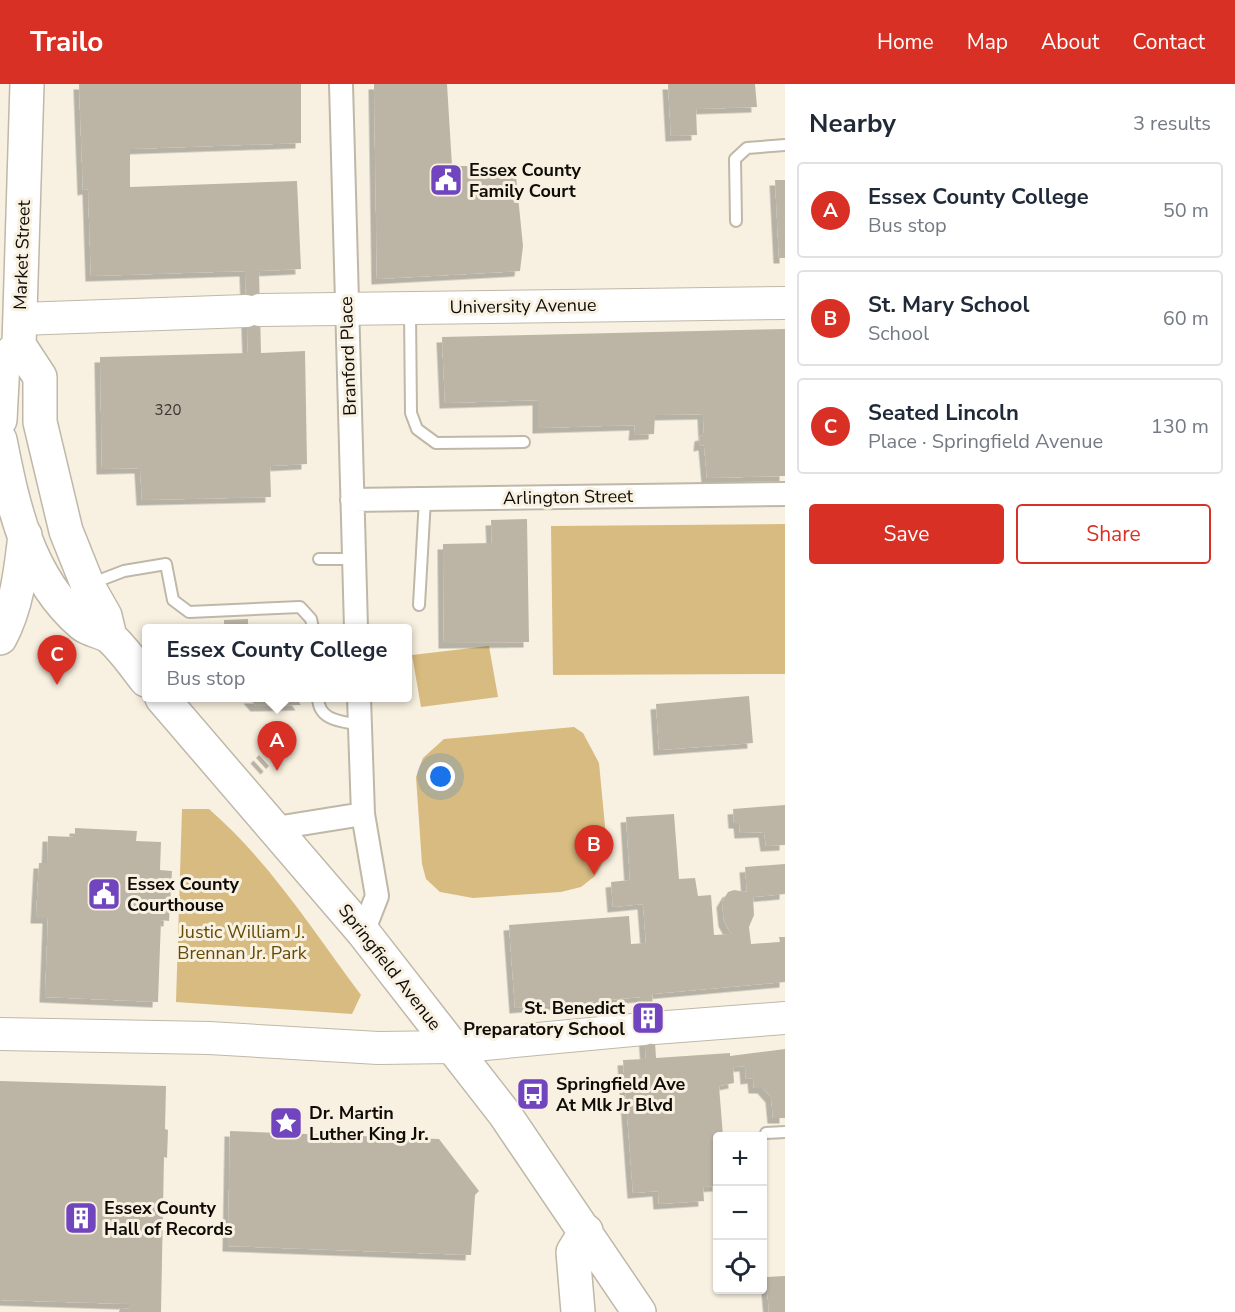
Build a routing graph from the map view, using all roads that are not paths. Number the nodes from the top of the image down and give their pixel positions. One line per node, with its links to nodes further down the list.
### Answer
1 (27, 84): 8 (main road, Market Street)
2 (341, 84): 7 (street, Branford Place)
3 (785, 145): 4 (lane)
4 (736, 221)
5 (785, 303): 6 (street, University Avenue)
6 (410, 307): 7 (street, University Avenue); 12 (lane)
7 (346, 309): 8 (street, University Avenue); 15 (street, Branford Place)
8 (13, 328): 9 (main road); 10 (main road)
9 (0, 420)
10 (40, 422): 16 (main road); 19 (main road)
11 (0, 440): 16 (main road)
12 (524, 441)
13 (785, 494): 14 (street, Arlington Street)
14 (425, 499): 15 (street, Arlington Street); 20 (lane)
15 (352, 500): 18 (street, Branford Place)
16 (25, 540): 23 (main road); 24 (main road)
17 (319, 559): 18 (lane)
18 (354, 559): 22 (street, Branford Place)
19 (88, 586): 21 (lane); 23 (main road)
20 (419, 605)
21 (312, 624)
22 (356, 624)
23 (110, 637): 25 (main road)
24 (0, 638)
25 (142, 674)
26 (166, 702): 31 (main road, Springfield Avenue)
27 (318, 702): 29 (lane)
28 (359, 702): 29 (street)
29 (360, 725): 30 (street)
30 (363, 814): 31 (street); 32 (street)
31 (276, 828): 32 (main road, Springfield Avenue)
32 (363, 932): 35 (main road, Springfield Avenue)
33 (785, 1018): 35 (street)
34 (0, 1034): 35 (street)
35 (453, 1047): 38 (main road, Springfield Avenue)
36 (785, 1132): 37 (lane)
37 (767, 1133)
38 (586, 1231): 39 (main road); 40 (main road, Springfield Avenue)
39 (578, 1312)
40 (639, 1312)

